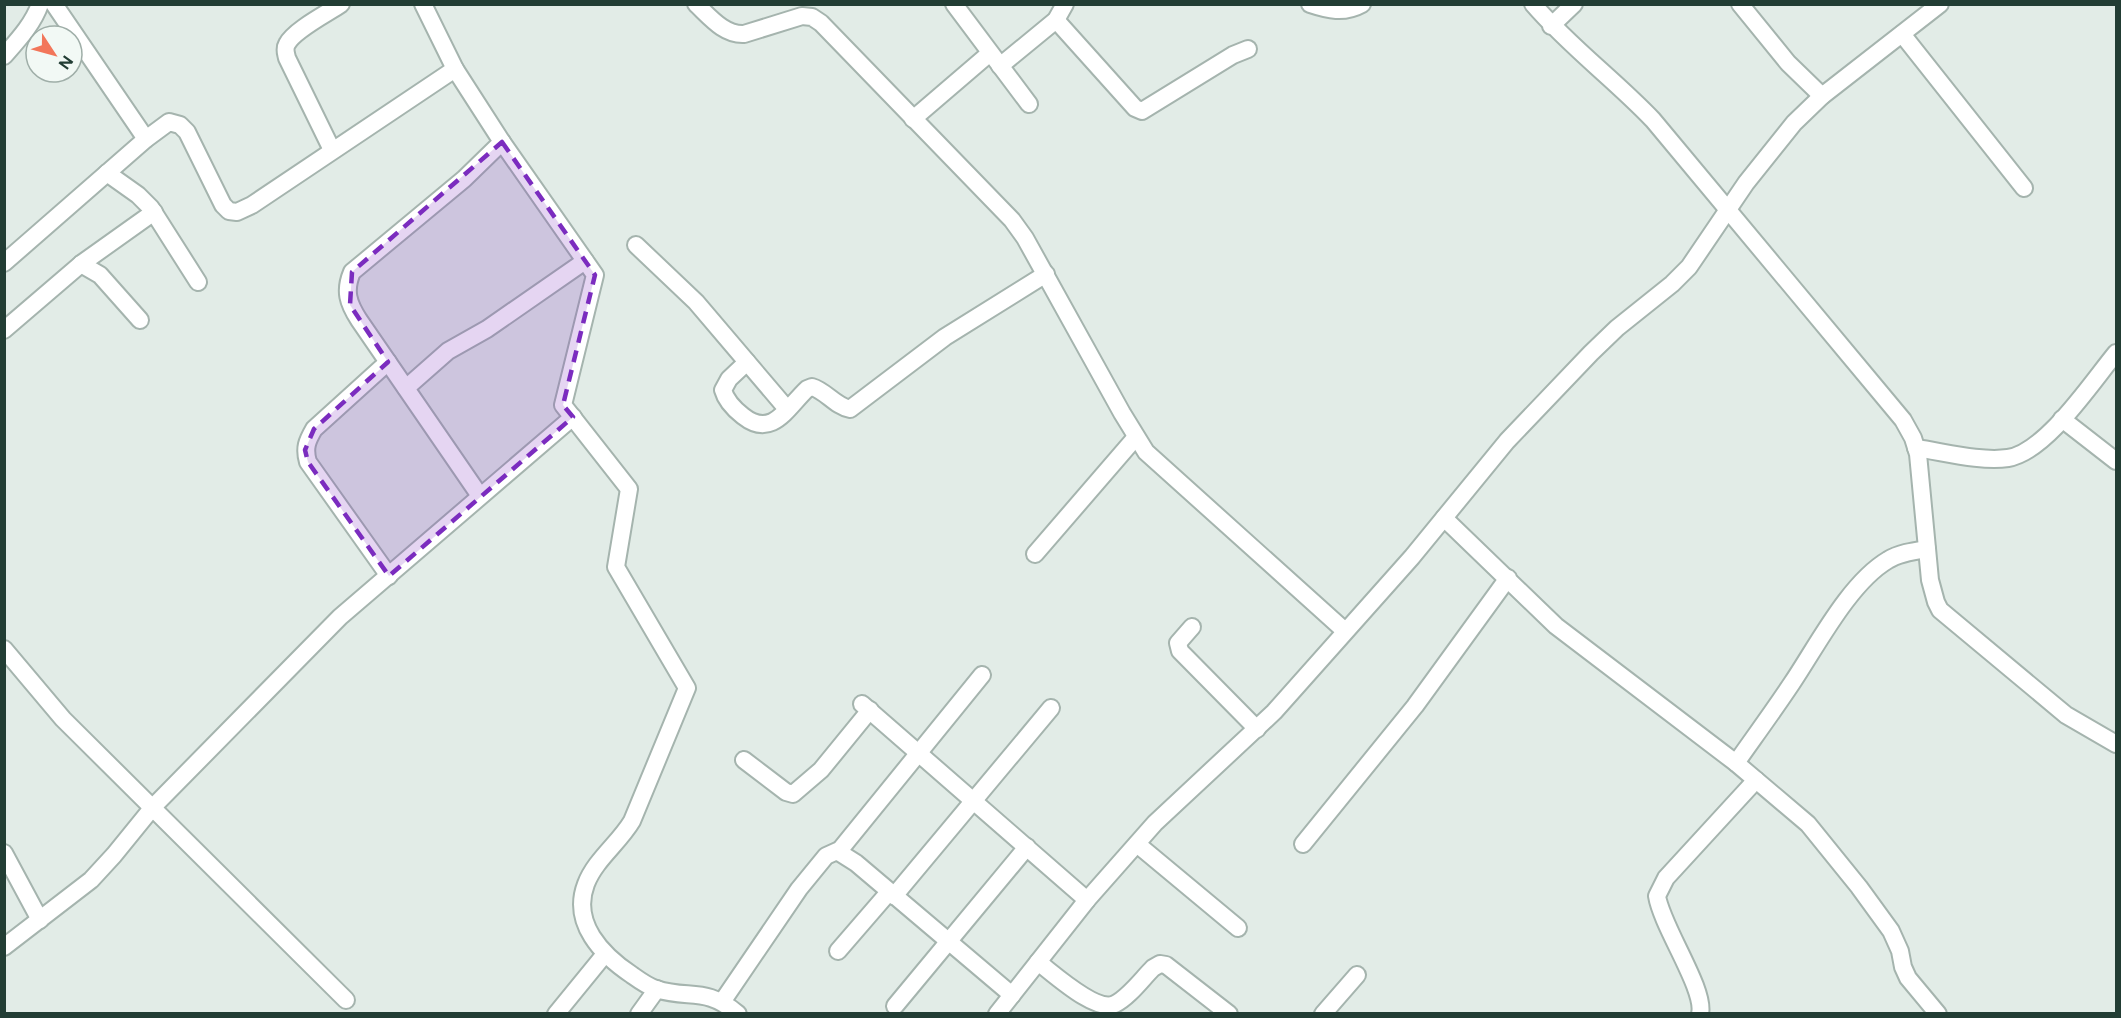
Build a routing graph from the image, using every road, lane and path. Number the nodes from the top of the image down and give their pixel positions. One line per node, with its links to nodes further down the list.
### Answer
1 (40, 4): 18 (street)
2 (54, 4): 24 (street)
3 (341, 4): 26 (street)
4 (423, 4): 20 (street)
5 (696, 4): 23 (street)
6 (954, 4): 19 (street)
7 (1065, 4): 14 (street)
8 (1310, 4): 9 (street)
9 (1362, 4)
10 (1533, 4): 15 (street)
11 (1574, 4): 15 (street)
12 (1740, 4): 21 (street)
13 (1940, 4): 16 (street)
14 (1056, 20): 17 (street); 19 (street)
15 (1551, 26): 29 (street)
16 (1902, 34): 21 (street); 28 (street)
17 (1248, 49)
18 (4, 56)
19 (995, 59): 22 (street); 23 (street)
20 (455, 69): 25 (street); 26 (street)
21 (1822, 96): 29 (street)
22 (1029, 104)
23 (913, 119): 35 (street)
24 (146, 139): 26 (street); 27 (street)
25 (502, 142): 32 (street); 40 (street)
26 (332, 150)
27 (107, 173): 30 (street); 33 (street)
28 (2024, 189)
29 (1728, 208): 47 (street); 50 (street)
30 (154, 212): 34 (street); 36 (street)
31 (636, 245): 41 (street)
32 (585, 261): 42 (street); 44 (street)
33 (4, 263)
34 (81, 264): 37 (street); 38 (street)
35 (1046, 274): 43 (street); 46 (street)
36 (198, 282)
37 (140, 320)
38 (4, 330)
39 (2116, 353): 45 (street)
40 (388, 362): 42 (street); 53 (street)
41 (747, 362): 43 (street); 43 (street)
42 (406, 387): 49 (street)
43 (787, 410)
44 (573, 417): 49 (street); 80 (street)
45 (2062, 419): 47 (street); 48 (street)
46 (1136, 437): 52 (street); 56 (street)
47 (1916, 448): 51 (street)
48 (2116, 461)
49 (480, 496): 53 (street)
50 (1444, 518): 54 (street); 56 (street)
51 (1928, 549): 61 (street); 64 (street)
52 (1035, 554)
53 (388, 576): 67 (street)
54 (1508, 578): 64 (street); 69 (street)
55 (1192, 627): 60 (street)
56 (1345, 631): 60 (street)
57 (4, 649): 67 (street)
58 (982, 675): 62 (street)
59 (1051, 708): 66 (street)
60 (1257, 729): 68 (street)
61 (2116, 744)
62 (919, 753): 63 (street); 66 (street); 71 (street)
63 (744, 760)
64 (1736, 763): 65 (street)
65 (1756, 780): 94 (street); 95 (street)
66 (974, 801): 70 (street); 73 (street)
67 (153, 807): 75 (street); 85 (street)
68 (1137, 844): 74 (street); 76 (street)
69 (1303, 844)
70 (1027, 847): 74 (street); 77 (street)
71 (839, 851): 73 (street); 86 (street)
72 (4, 853): 75 (street)
73 (891, 894): 77 (street); 79 (street)
74 (1088, 900): 81 (street)
75 (40, 920): 78 (street)
76 (1238, 928)
77 (949, 942): 84 (street); 87 (street)
78 (4, 947)
79 (838, 951)
80 (605, 954): 83 (street); 88 (street)
81 (1038, 962): 84 (street); 92 (street)
82 (1357, 975): 93 (street)
83 (657, 990): 86 (street); 89 (street)
84 (1012, 995): 91 (street)
85 (346, 1000)
86 (722, 1002): 90 (street)
87 (895, 1006)
88 (556, 1014)
89 (639, 1014)
90 (738, 1014)
91 (997, 1014)
92 (1228, 1014)
93 (1323, 1014)
94 (1700, 1014)
95 (1938, 1014)

